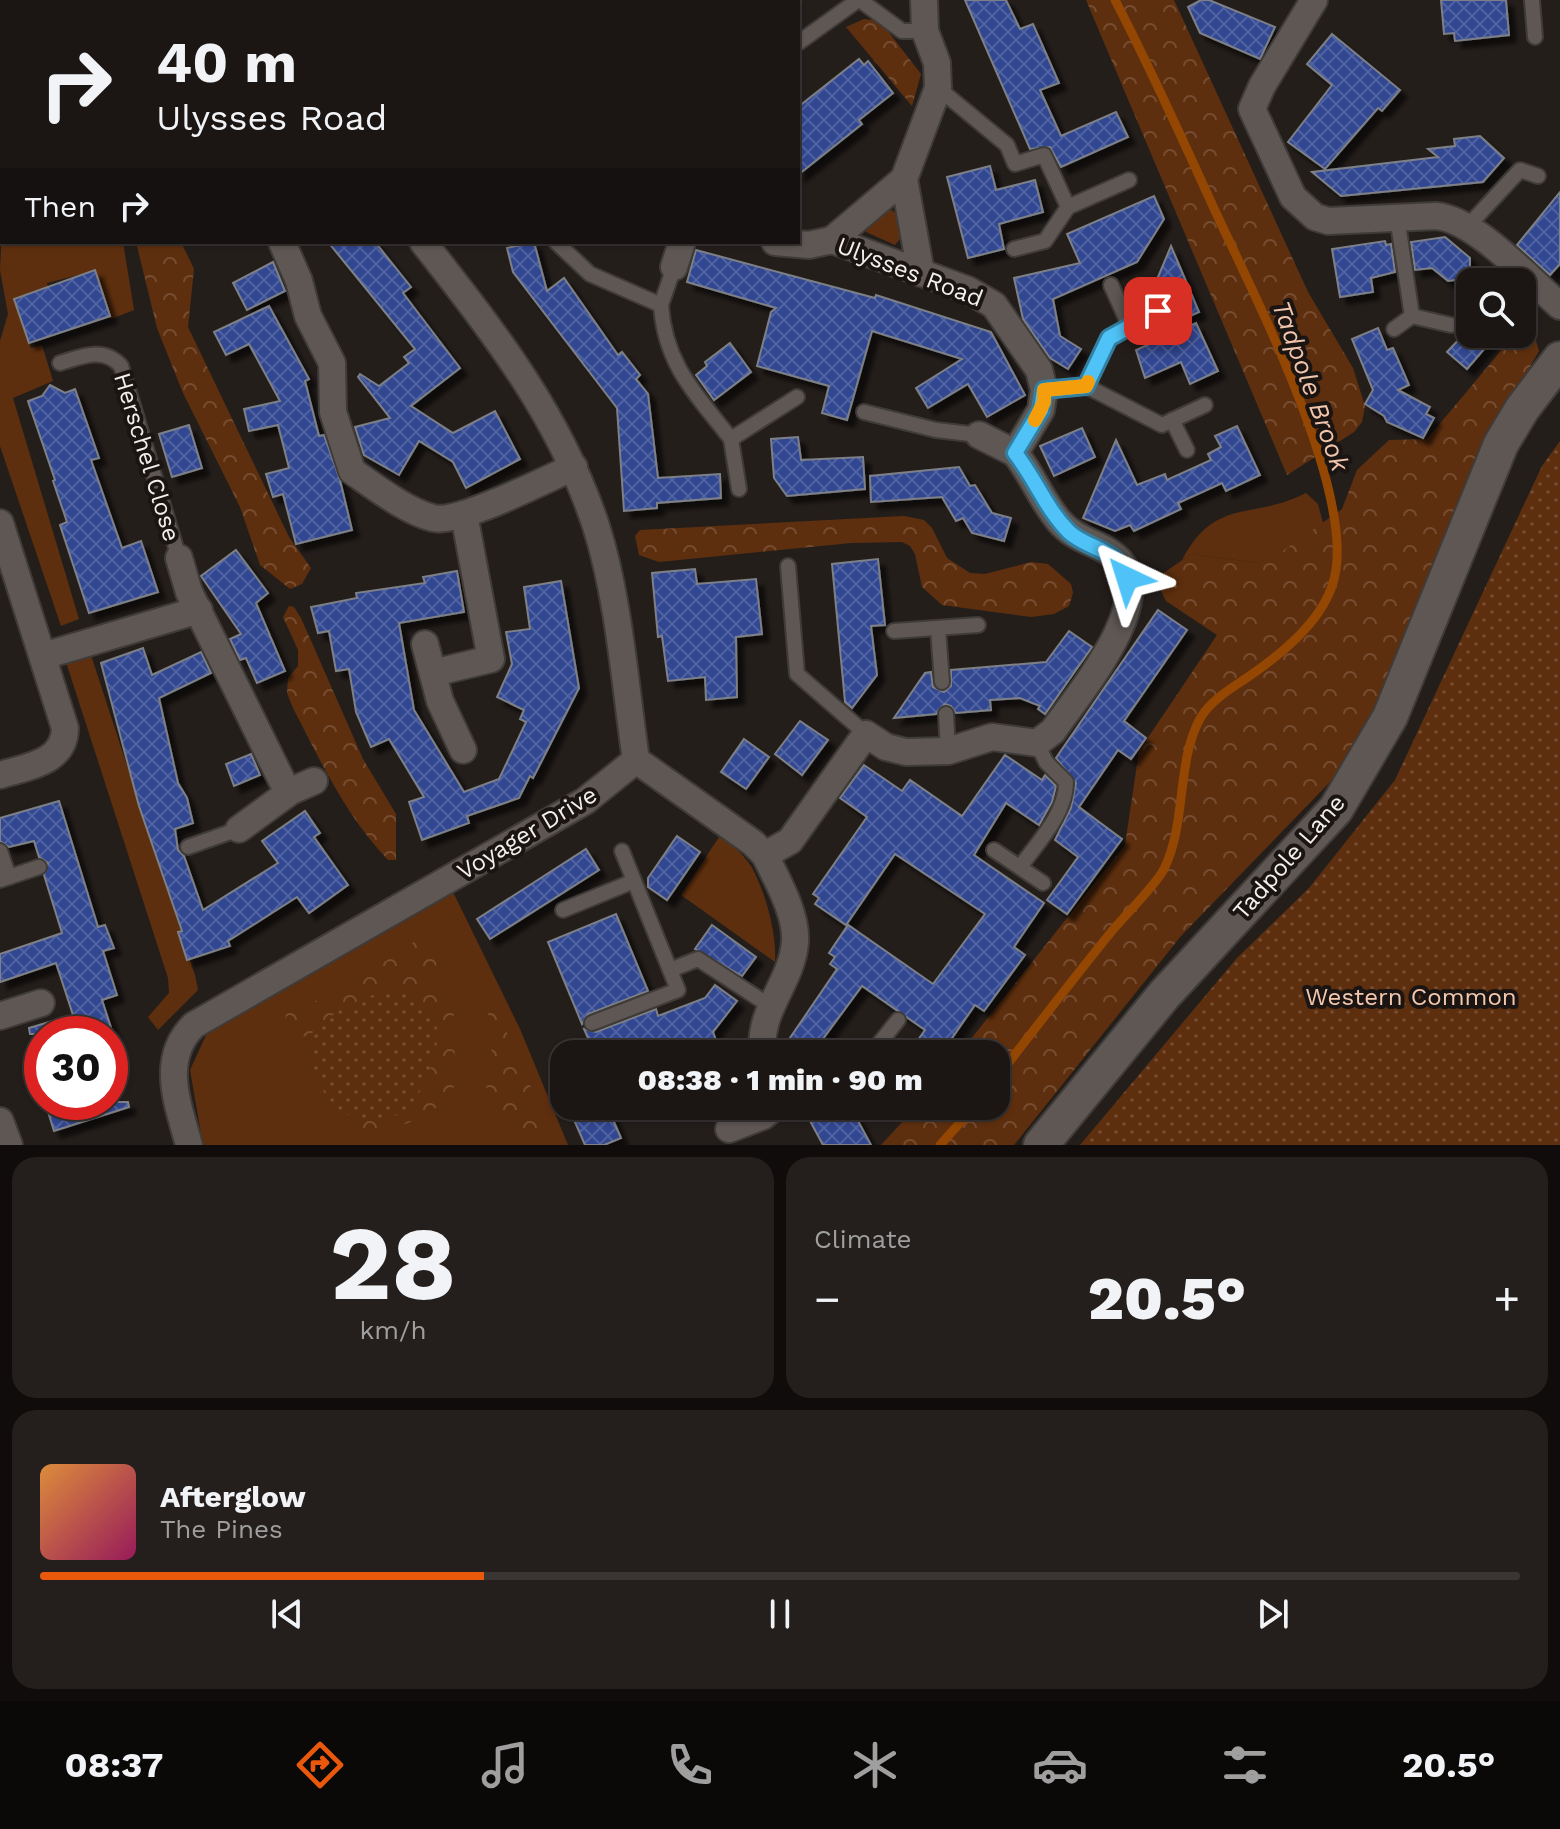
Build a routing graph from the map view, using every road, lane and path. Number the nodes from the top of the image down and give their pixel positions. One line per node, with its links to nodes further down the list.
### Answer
1 (859, 0): 5 (lane); 7 (lane)
2 (924, 0): 5 (street)
3 (1314, 0): 13 (street)
4 (1532, 0): 6 (lane)
5 (925, 31): 8 (street)
6 (1535, 37)
7 (800, 42)
8 (938, 88): 10 (street); 12 (lane)
9 (1538, 176): 14 (lane)
10 (904, 179): 15 (street); 23 (street)
11 (1129, 180): 12 (lane)
12 (1068, 207): 21 (lane)
13 (1397, 217): 14 (street); 28 (lane)
14 (1467, 227): 26 (street)
15 (832, 240): 20 (street, Ulysses Road); 23 (street, Ulysses Road)
16 (283, 244): 46 (street)
17 (425, 244): 44 (street)
18 (558, 244): 25 (lane)
19 (681, 244): 22 (street)
20 (798, 244)
21 (1014, 249)
22 (674, 267): 25 (lane)
23 (921, 273): 35 (street, Ulysses Road)
24 (1111, 285): 30 (lane)
25 (661, 305): 41 (lane)
26 (1560, 306)
27 (1158, 311): 30 (lane)
28 (1412, 316): 29 (lane); 31 (lane)
29 (1451, 325)
30 (1130, 327): 34 (lane)
31 (1394, 329)
32 (1560, 359): 90 (street, Tadpole Lane)
33 (60, 363): 48 (lane, Herschel Close)
34 (1086, 386): 35 (lane); 39 (lane)
35 (1044, 390): 43 (street)
36 (797, 397): 41 (lane)
37 (1205, 405): 39 (lane)
38 (864, 412): 40 (lane)
39 (1172, 420): 42 (lane)
40 (979, 435): 43 (street)
41 (731, 439): 45 (lane)
42 (1187, 450)
43 (1015, 453): 60 (street)
44 (574, 467): 46 (street); 63 (street)
45 (739, 489)
46 (464, 514): 56 (street)
47 (0, 523): 55 (street)
48 (179, 558): 50 (street, Herschel Close)
49 (788, 566): 59 (lane)
50 (199, 610): 55 (street); 66 (street, Herschel Close)
51 (978, 625): 52 (lane)
52 (938, 629): 53 (lane); 57 (lane)
53 (894, 631)
54 (425, 644): 56 (street)
55 (43, 656): 64 (street)
56 (433, 673): 61 (street)
57 (942, 682)
58 (946, 714): 62 (lane)
59 (866, 734): 62 (street); 72 (street)
60 (1037, 743): 62 (street); 74 (lane)
61 (463, 750)
62 (948, 751)
63 (636, 760): 72 (street); 89 (street, Voyager Drive)
64 (0, 775)
65 (314, 781): 66 (street)
66 (288, 793): 67 (street)
67 (239, 829): 68 (lane)
68 (188, 847)
69 (994, 850): 74 (lane)
70 (0, 851): 75 (lane)
71 (622, 851): 76 (lane)
72 (765, 855): 81 (street)
73 (39, 867): 75 (lane)
74 (1020, 867): 77 (lane)
75 (4, 878)
76 (634, 881): 78 (lane); 79 (lane)
77 (1043, 883)
78 (563, 910)
79 (670, 970): 81 (lane); 84 (lane)
80 (41, 1003): 82 (street)
81 (770, 1006): 85 (street)
82 (0, 1016)
83 (898, 1020): 86 (lane)
84 (592, 1023)
85 (763, 1040)
86 (882, 1040)
87 (753, 1120): 88 (street)
88 (729, 1129)
89 (189, 1145)
90 (1041, 1145)

